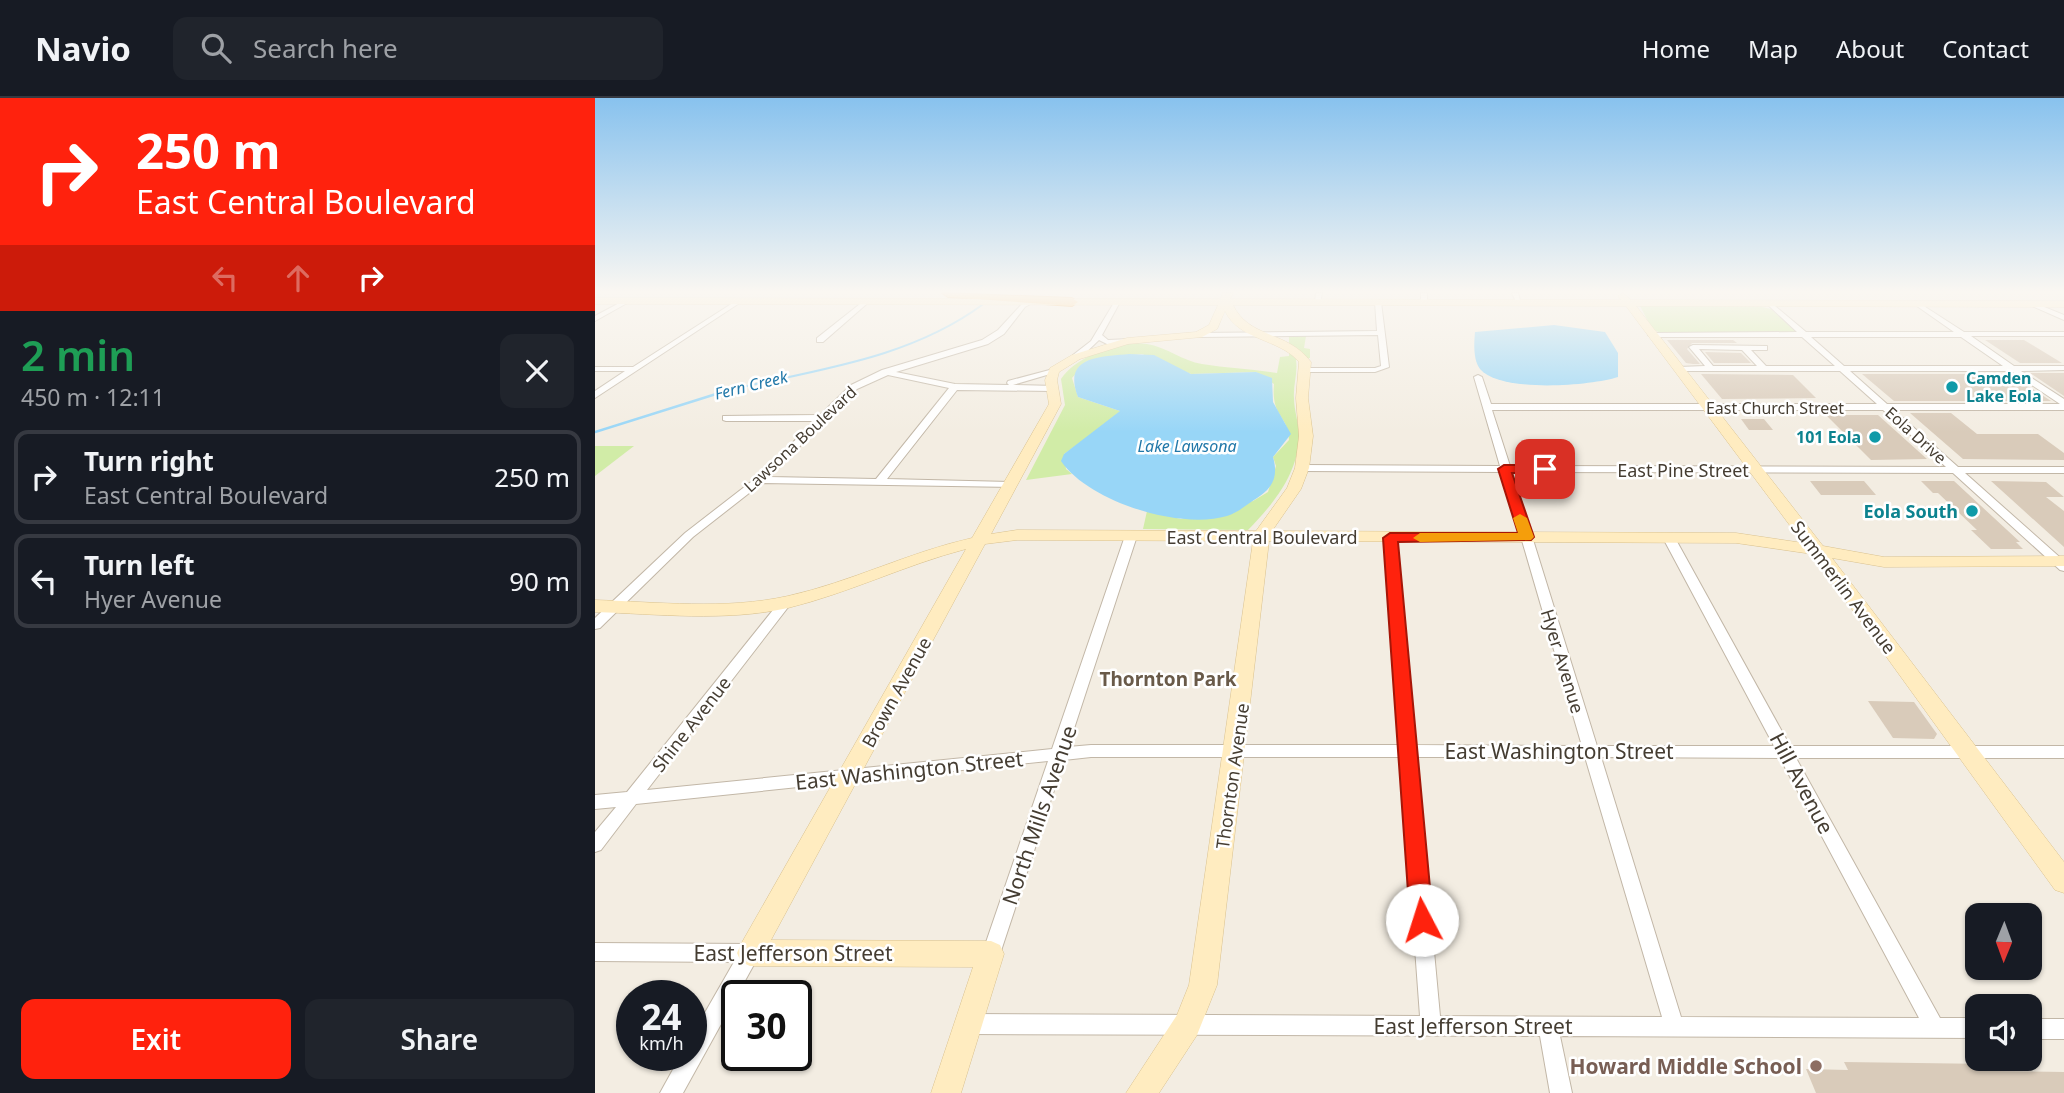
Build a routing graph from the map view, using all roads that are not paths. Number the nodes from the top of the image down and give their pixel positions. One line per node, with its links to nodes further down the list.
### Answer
1 (680, 339): 21 (street)
2 (989, 339): 26 (street, Lawsona Boulevard)
3 (1094, 339): 15 (street)
4 (1103, 339): 11 (street)
5 (1146, 339): 11 (street)
6 (1276, 339): 12 (street)
7 (1382, 339): 25 (street)
8 (1655, 339): 22 (street, Summerlin Avenue)
9 (1811, 339): 17 (street, Eola Drive)
10 (1970, 339): 18 (street)
11 (1127, 341): 15 (street)
12 (1281, 341): 25 (street)
13 (1744, 348): 14 (street); 16 (street); 23 (street)
14 (1764, 348)
15 (1076, 357): 24 (street)
16 (1763, 368): 17 (street); 23 (street)
17 (1842, 368): 18 (street); 35 (street, Eola Drive)
18 (2012, 368): 19 (street); 32 (street)
19 (2064, 368)
20 (595, 369): 21 (street)
21 (634, 369): 31 (street)
22 (1678, 369): 23 (street); 34 (street, Summerlin Avenue)
23 (1711, 369)
24 (1054, 370): 29 (street); 30 (street, Brown Avenue)
25 (1306, 370): 38 (street, Thornton Avenue)
26 (884, 372): 28 (street); 37 (street, Lawsona Boulevard)
27 (1478, 377): 33 (street, Hyer Avenue)
28 (955, 387): 29 (street); 44 (street)
29 (981, 387): 30 (street)
30 (1052, 388): 45 (street, Brown Avenue)
31 (595, 395)
32 (2064, 405): 35 (street, East Church Street)
33 (1486, 407): 34 (street, East Church Street); 39 (street, Hyer Avenue)
34 (1708, 408): 35 (street, East Church Street); 42 (street, Summerlin Avenue)
35 (1887, 408): 40 (street, Eola Drive)
36 (726, 418): 37 (street)
37 (822, 418): 43 (street, Lawsona Boulevard)
38 (1302, 468): 39 (street, East Pine Street); 47 (street, Thornton Avenue)
39 (1504, 469): 42 (street, East Pine Street); 48 (street, Hyer Avenue)
40 (1955, 470): 41 (street, East Pine Street); 42 (street, East Pine Street); 53 (street, Eola Drive)
41 (2064, 470)
42 (1755, 471): 52 (street, Summerlin Avenue)
43 (760, 480): 44 (street); 56 (street, Lawsona Boulevard)
44 (881, 480): 45 (street)
45 (1010, 485): 51 (street, Brown Avenue)
46 (1131, 536): 47 (street, East Central Boulevard); 51 (street, East Central Boulevard); 64 (street, North Mills Avenue)
47 (1262, 536): 49 (street, East Central Boulevard); 60 (street, Thornton Avenue)
48 (1526, 537): 49 (street, East Central Boulevard); 50 (street, East Central Boulevard); 59 (street, Hyer Avenue)
49 (1390, 538): 58 (street)
50 (1669, 538): 52 (street, East Central Boulevard); 61 (street, Hill Avenue)
51 (980, 540): 54 (street, East Central Boulevard); 65 (street, Brown Avenue)
52 (1818, 551): 53 (street, East Central Boulevard); 62 (street, Summerlin Avenue)
53 (2062, 563)
54 (785, 603): 56 (street, East Central Boulevard); 66 (street, Shine Avenue)
55 (595, 606): 56 (street, East Central Boulevard)
56 (614, 607): 57 (street, Lawsona Boulevard)
57 (595, 625)
58 (1407, 751): 59 (street, East Washington Street); 60 (street, East Washington Street); 75 (street)
59 (1590, 751): 61 (street, East Washington Street); 77 (street, Hyer Avenue)
60 (1235, 752): 64 (street, East Washington Street); 74 (street, Thornton Avenue)
61 (1785, 752): 62 (street, East Washington Street); 78 (street, Hill Avenue)
62 (1966, 752): 63 (street, East Washington Street); 69 (street, Summerlin Avenue)
63 (2064, 752)
64 (1061, 754): 65 (street, East Washington Street); 72 (street, North Mills Avenue)
65 (849, 778): 66 (street, East Washington Street); 71 (street, Brown Avenue)
66 (633, 799): 67 (street, East Washington Street); 68 (street, Shine Avenue)
67 (595, 802)
68 (595, 845)
69 (2064, 882)
70 (595, 952): 71 (street, East Jefferson Street)
71 (750, 953): 72 (street, East Jefferson Street); 82 (street, Brown Avenue)
72 (991, 954): 73 (street, North Mills Avenue)
73 (969, 1024): 74 (street, East Jefferson Street); 83 (street, North Mills Avenue)
74 (1187, 1025): 75 (street, East Jefferson Street); 84 (street, Thornton Avenue)
75 (1431, 1025): 76 (street, East Jefferson Street)
76 (1548, 1026): 77 (street, East Jefferson Street); 85 (street)
77 (1674, 1026): 78 (street, East Jefferson Street)
78 (1935, 1028): 79 (street, East Jefferson Street)
79 (1965, 1028)
80 (2042, 1029): 81 (street)
81 (2064, 1029)
82 (671, 1093)
83 (946, 1093)
84 (1141, 1093)
85 (1561, 1093)

